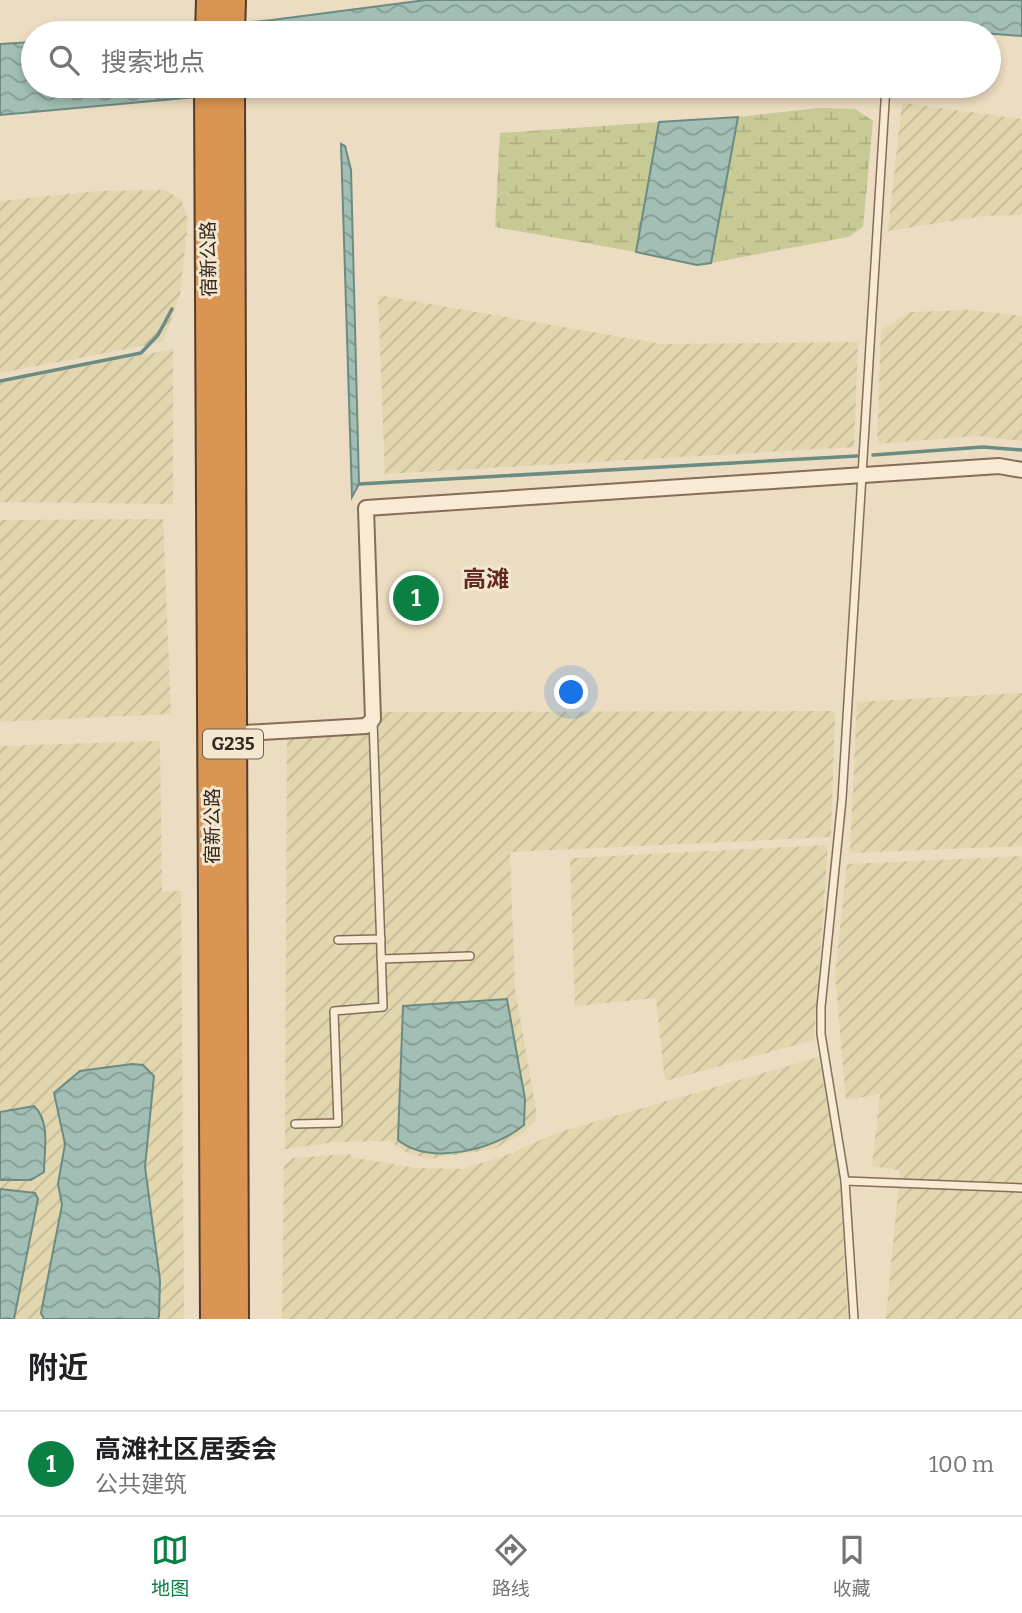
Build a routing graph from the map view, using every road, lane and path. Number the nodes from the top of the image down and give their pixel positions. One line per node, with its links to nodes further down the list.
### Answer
1 (210, 0): 3 (highway)
2 (232, 0): 4 (highway)
3 (209, 21)
4 (231, 21)
5 (210, 98): 8 (highway, G235)
6 (229, 98): 8 (highway, G235)
7 (885, 98): 10 (lane)
8 (219, 167): 12 (highway, 宿新公路 / G235)
9 (1022, 470): 10 (street)
10 (862, 475): 11 (street); 18 (lane)
11 (373, 719): 12 (street); 13 (lane)
12 (222, 734): 20 (highway, 宿新公路 / G235); 21 (highway, 宿新公路 / G235)
13 (381, 939): 14 (lane); 16 (lane)
14 (338, 940)
15 (470, 956): 16 (lane)
16 (381, 959): 17 (lane)
17 (295, 1124)
18 (845, 1181): 19 (lane); 22 (lane)
19 (1022, 1188)
20 (214, 1319)
21 (235, 1319)
22 (854, 1319)

